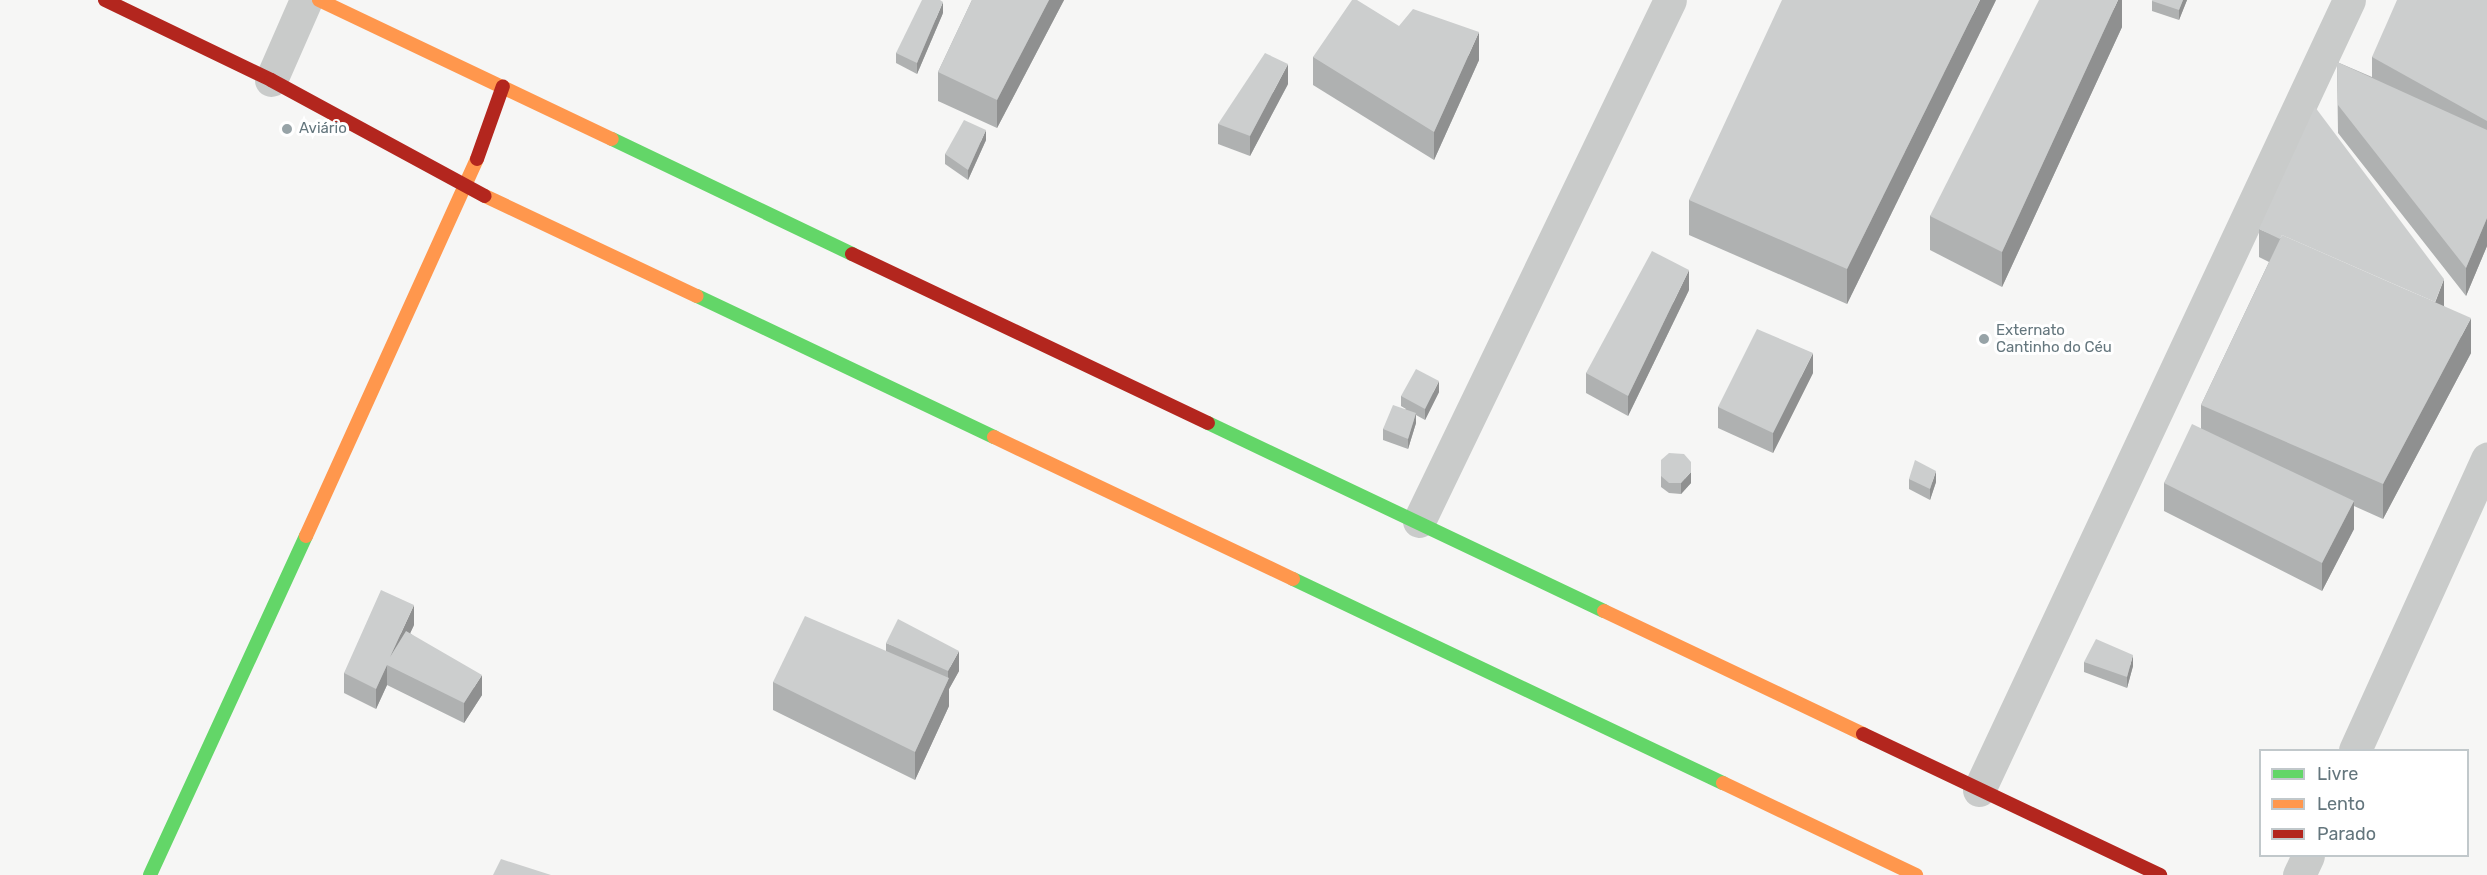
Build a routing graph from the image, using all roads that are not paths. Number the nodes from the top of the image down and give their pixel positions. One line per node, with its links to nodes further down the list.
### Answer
1 (105, 0): 6 (main road)
2 (306, 0): 6 (street)
3 (319, 0): 7 (main road)
4 (1670, 0): 10 (street)
5 (2349, 0): 12 (street)
6 (271, 80): 8 (main road)
7 (503, 86): 8 (main road); 10 (main road)
8 (467, 187): 14 (main road); 15 (main road)
9 (2487, 459): 11 (street)
10 (1419, 521): 12 (main road)
11 (2355, 749)
12 (1979, 790): 16 (main road)
13 (2306, 857): 17 (street)
14 (150, 875)
15 (1916, 875)
16 (2160, 875)
17 (2299, 875)

